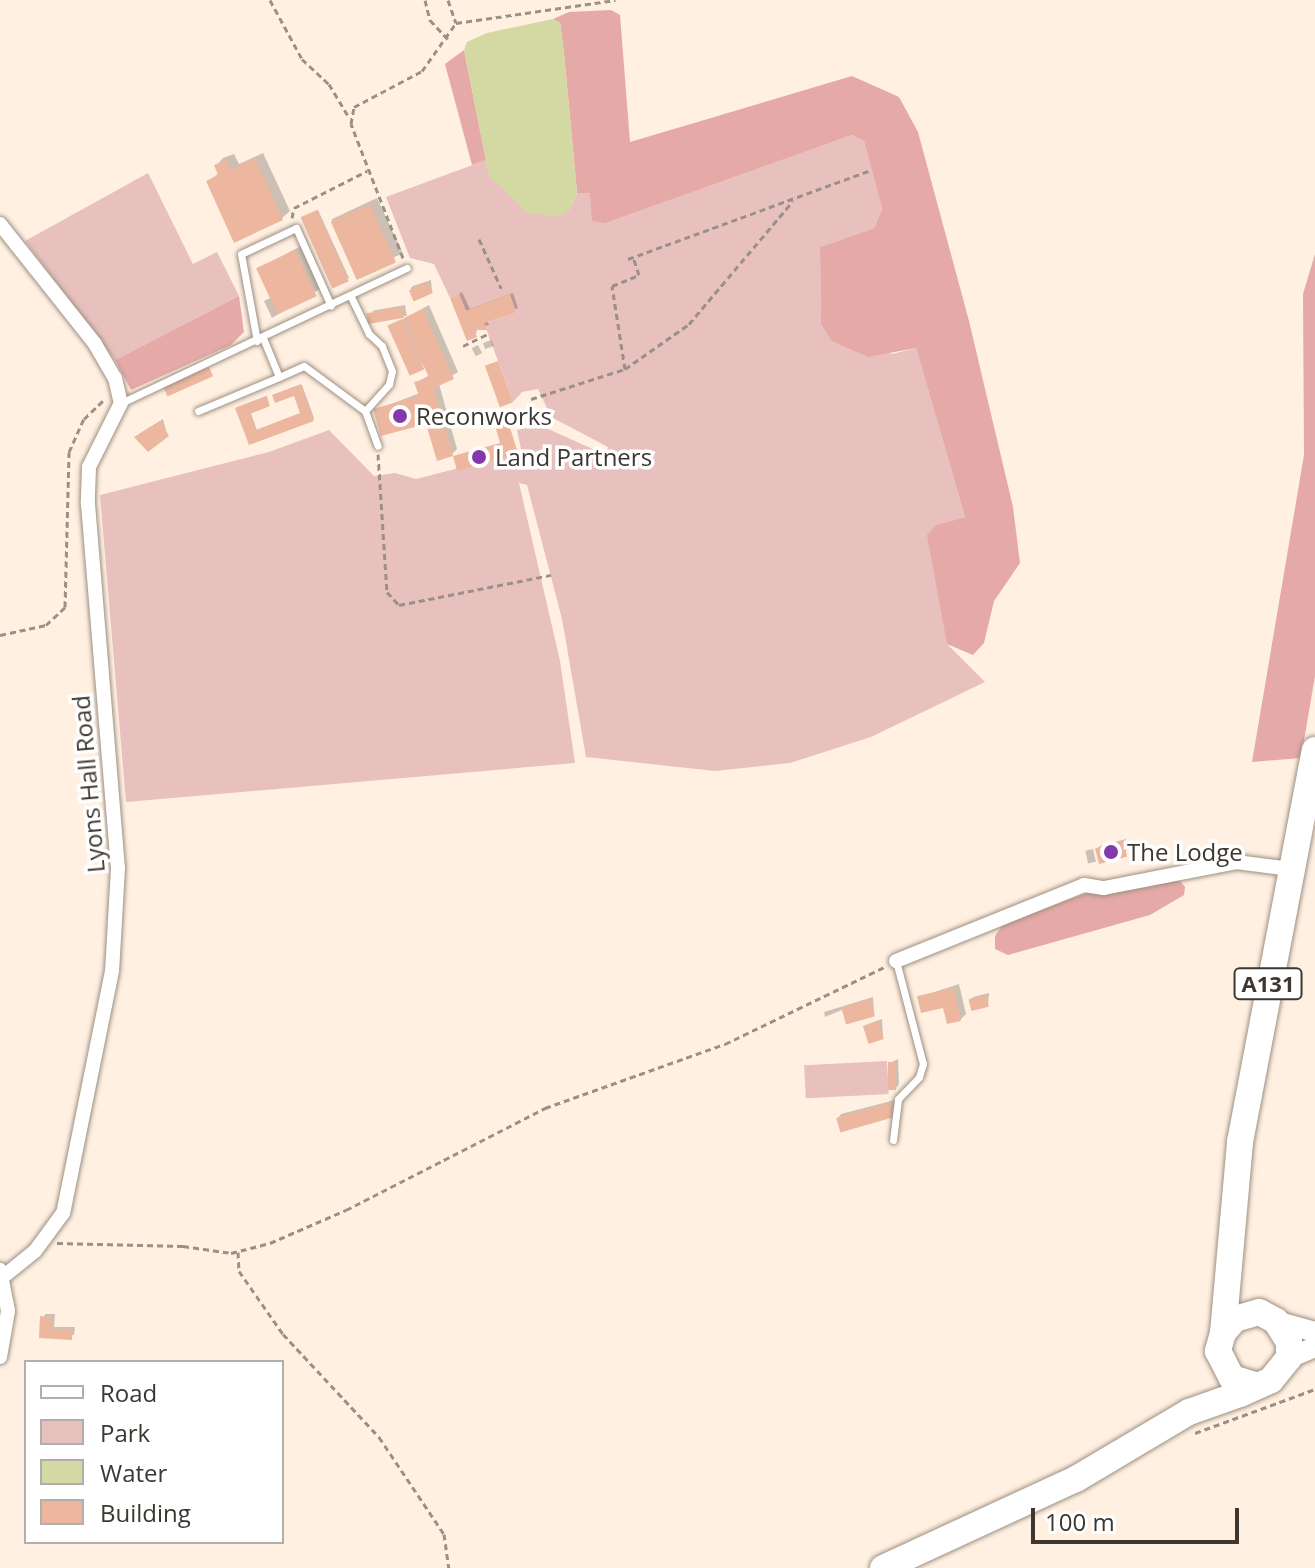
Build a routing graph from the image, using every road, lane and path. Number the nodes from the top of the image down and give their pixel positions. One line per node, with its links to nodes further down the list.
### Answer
1 (270, 0): 7 (path)
2 (425, 0): 6 (path)
3 (448, 0): 5 (path)
4 (615, 0): 5 (path)
5 (456, 23): 6 (path)
6 (448, 39): 7 (path)
7 (349, 117): 8 (path)
8 (367, 171): 12 (path); 16 (path)
9 (869, 171): 10 (path)
10 (795, 198): 14 (path); 25 (path)
11 (0, 224): 28 (street)
12 (296, 228): 19 (lane); 23 (lane)
13 (479, 239): 17 (path)
14 (633, 257): 15 (path); 25 (path)
15 (628, 259)
16 (407, 268): 18 (lane)
17 (501, 288)
18 (351, 297): 19 (lane); 30 (lane)
19 (331, 306): 23 (lane)
20 (478, 331): 22 (path)
21 (488, 334): 22 (path)
22 (481, 338): 24 (path)
23 (260, 340): 26 (lane); 28 (lane)
24 (463, 346)
25 (625, 369): 27 (path)
26 (279, 377): 29 (lane); 30 (lane)
27 (531, 399)
28 (121, 400): 33 (path); 39 (street, Lyons Hall Road)
29 (198, 411)
30 (365, 411): 31 (lane)
31 (378, 446): 32 (path)
32 (551, 575)
33 (0, 635)
34 (1315, 750): 35 (highway, A131)
35 (1291, 869): 36 (street); 38 (highway, A131)
36 (896, 961): 37 (lane); 40 (path)
37 (893, 1140)
38 (1235, 1219): 42 (highway, A131); 44 (highway, A131)
39 (44, 1242): 40 (path); 41 (street, Lyons Hall Road)
40 (238, 1252): 52 (path)
41 (2, 1273): 46 (street, Lyons Hall Road)
42 (1267, 1316): 43 (main road); 44 (highway); 47 (highway, A131)
43 (1315, 1332)
44 (1223, 1333): 48 (highway, A131)
45 (1315, 1347): 47 (main road)
46 (0, 1357)
47 (1289, 1358): 49 (highway, A131)
48 (1220, 1362): 49 (highway); 51 (highway, A131)
49 (1258, 1386): 51 (highway, A131)
50 (1315, 1389): 51 (path)
51 (1187, 1424): 53 (highway, A131)
52 (449, 1568)
53 (883, 1568)

